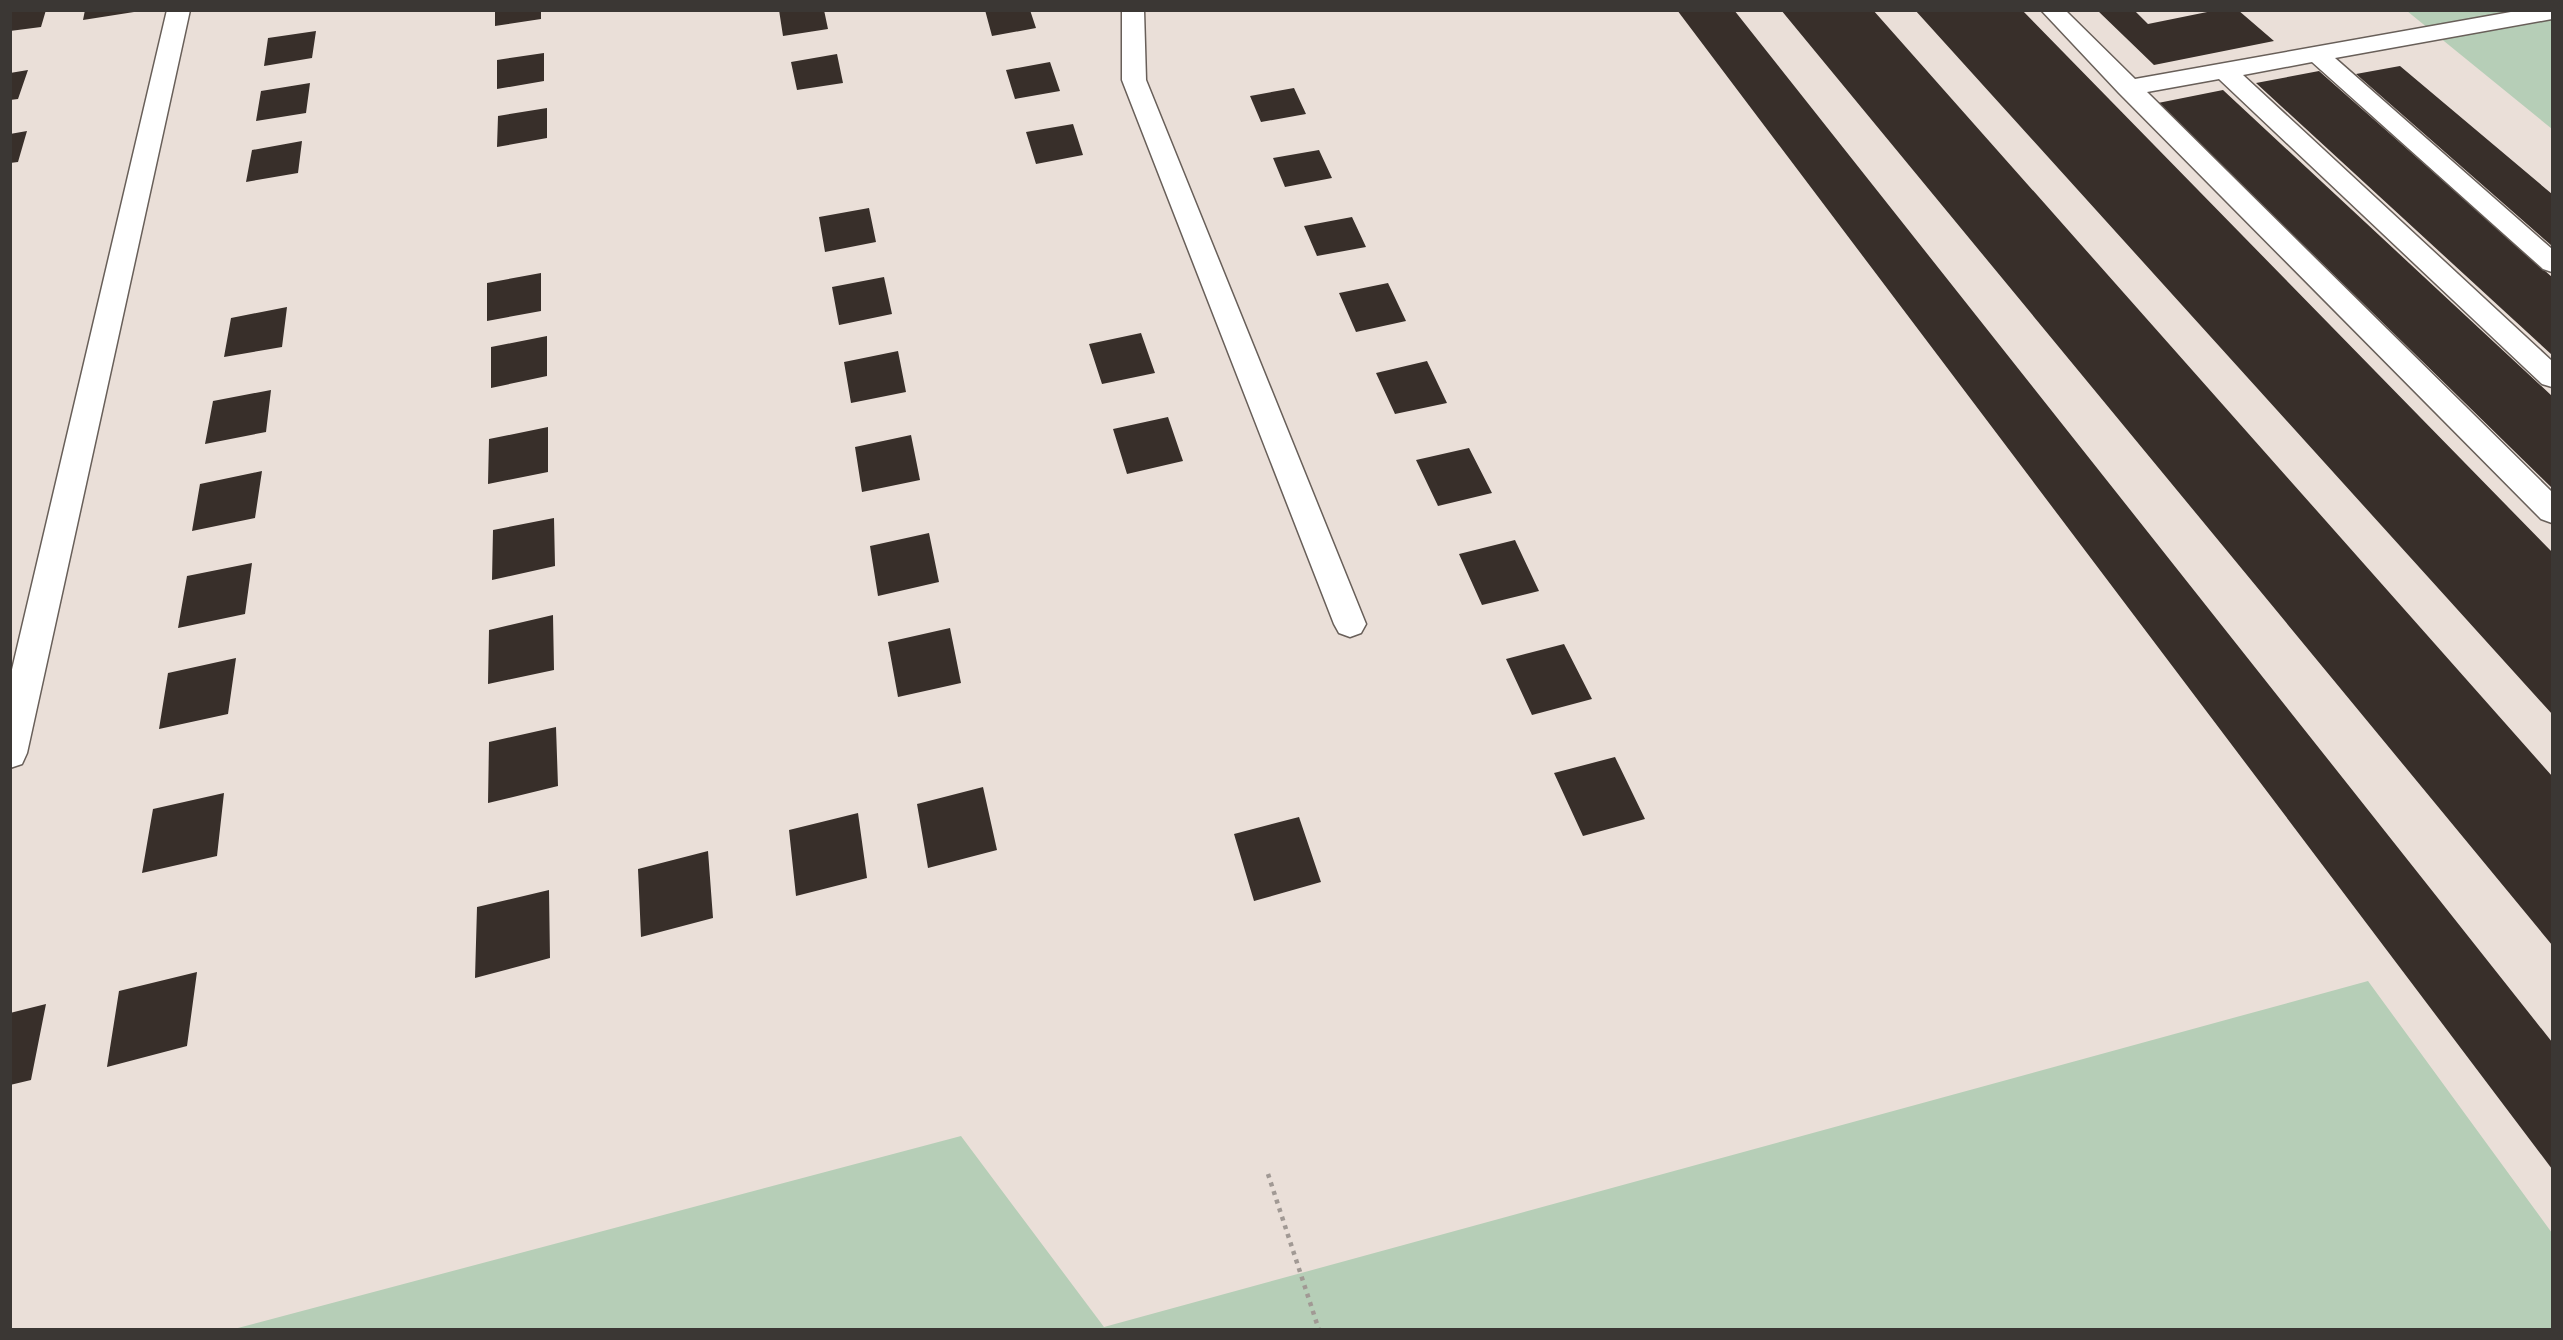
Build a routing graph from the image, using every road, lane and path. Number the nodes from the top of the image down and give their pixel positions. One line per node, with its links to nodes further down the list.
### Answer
1 (179, 10): 12 (lane)
2 (1133, 10): 11 (lane)
3 (2052, 10): 7 (lane)
4 (2553, 12): 5 (lane)
5 (2317, 54): 6 (lane); 8 (lane)
6 (2225, 71): 7 (lane); 9 (lane)
7 (2127, 88): 10 (lane)
8 (2553, 263)
9 (2553, 377)
10 (2553, 511)
11 (1350, 624)
12 (10, 753)
13 (1268, 1174): 14 (path)
14 (1319, 1329)

